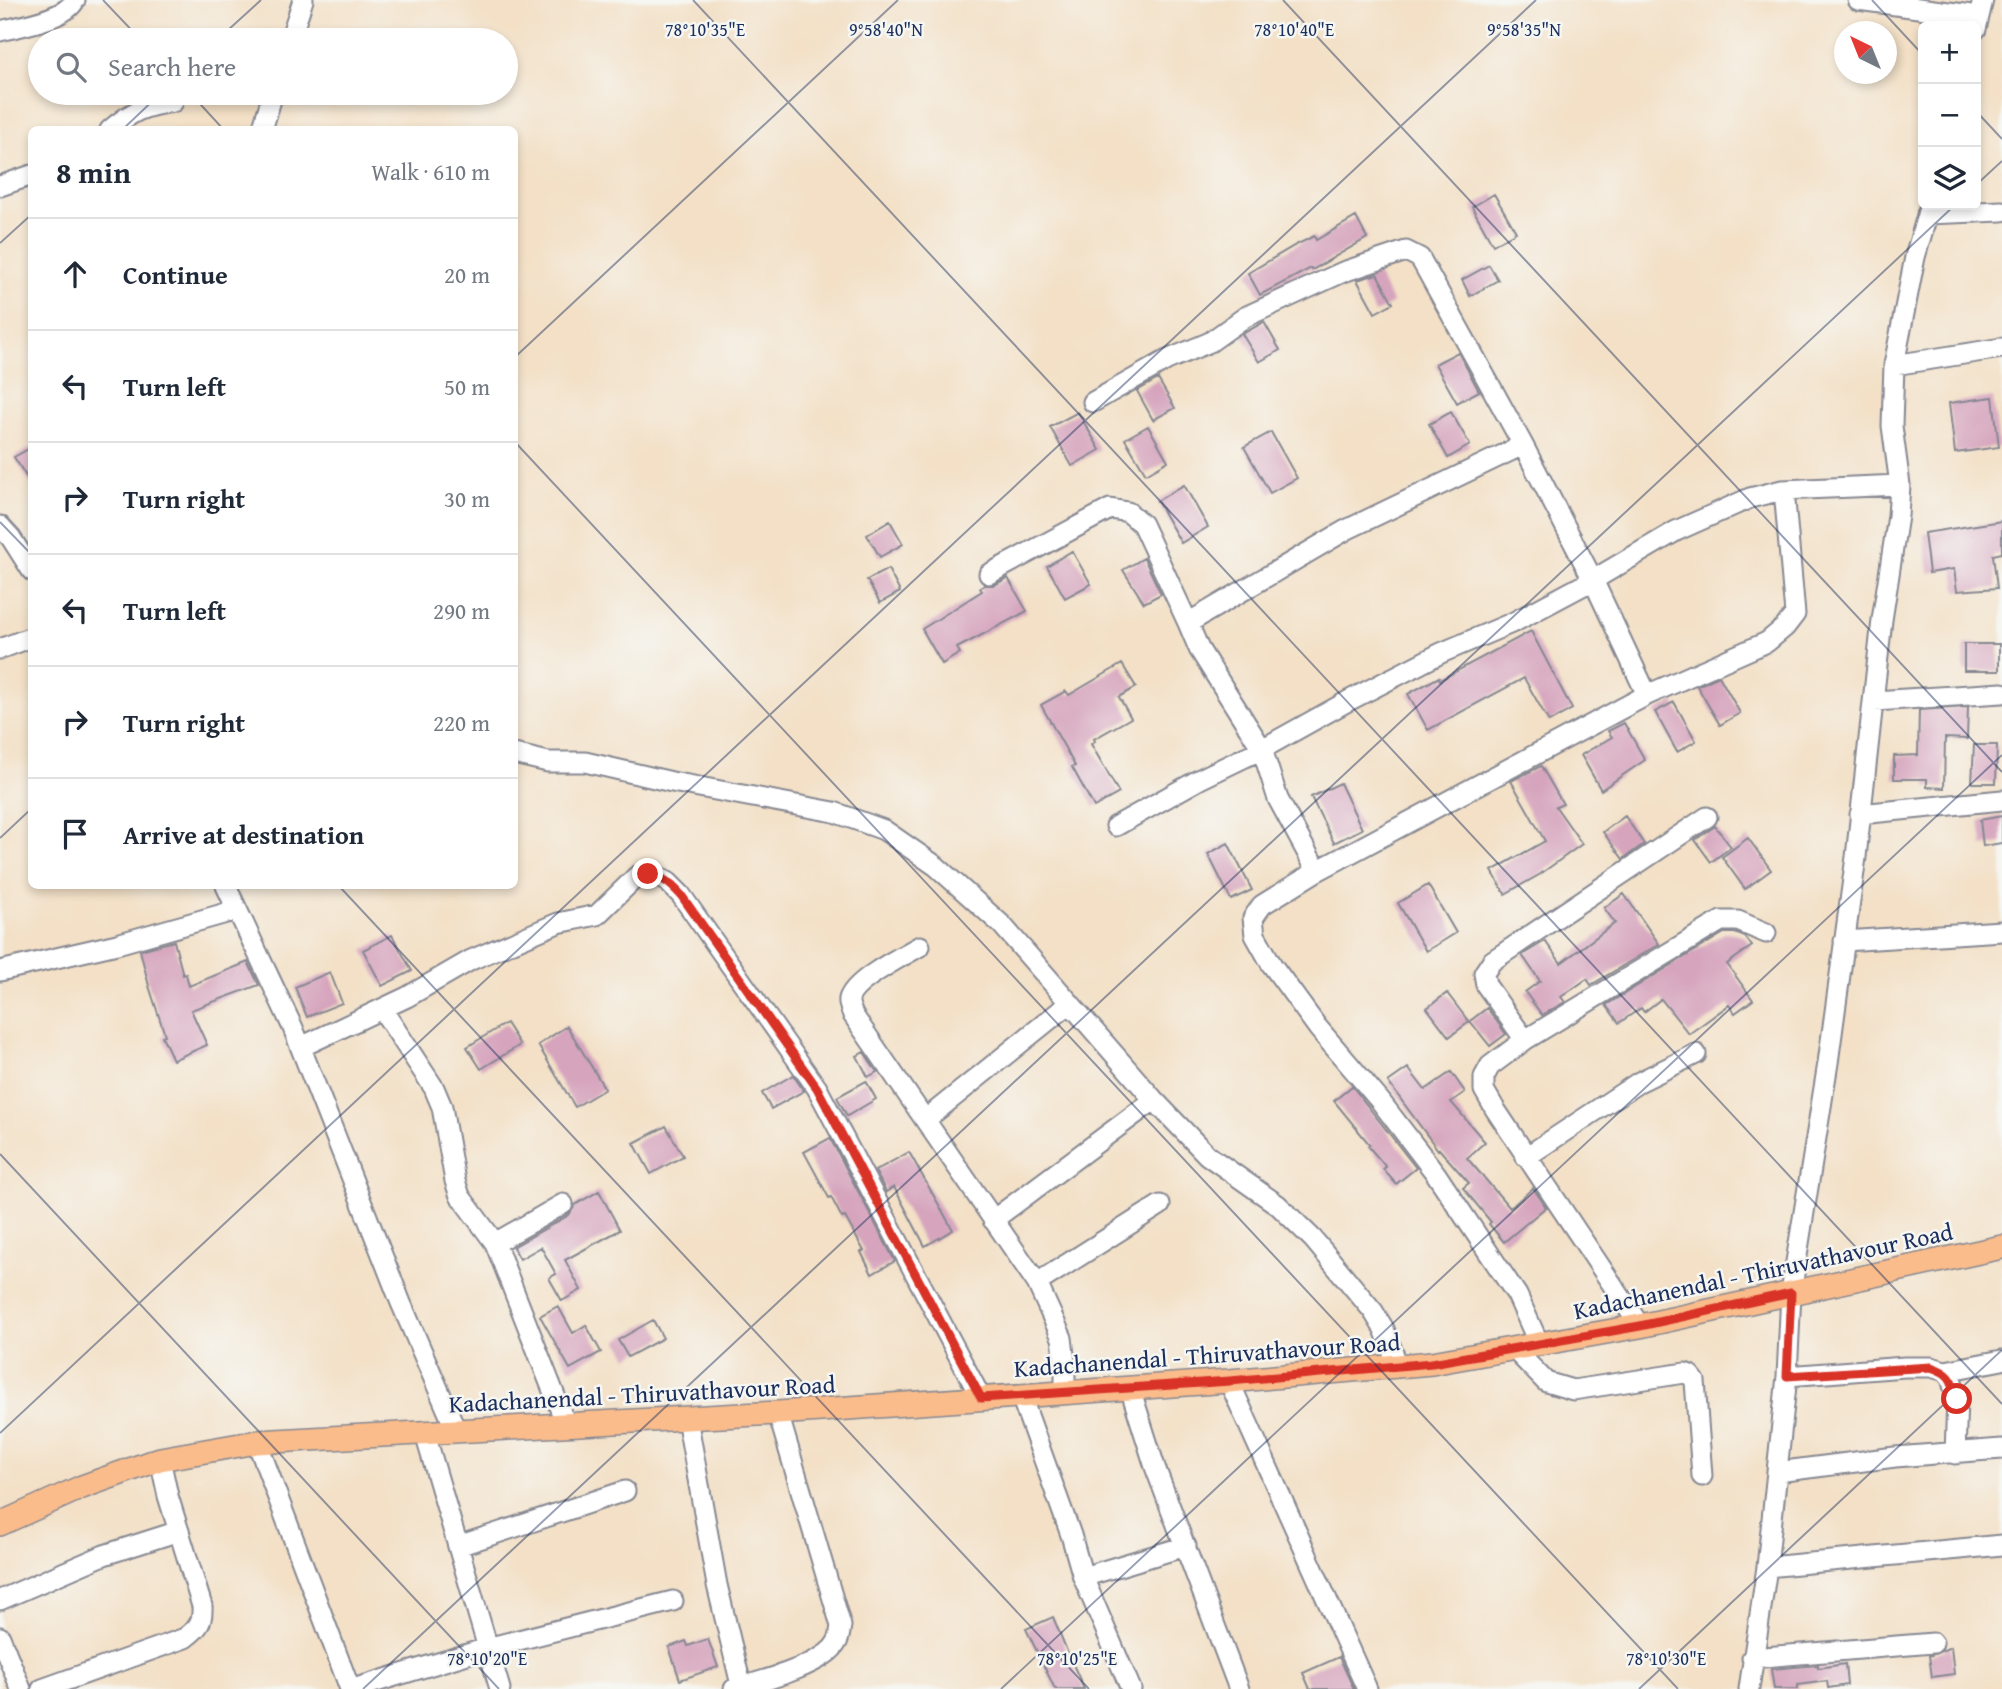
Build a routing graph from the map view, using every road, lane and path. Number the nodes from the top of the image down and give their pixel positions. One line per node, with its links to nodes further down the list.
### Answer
1 (75, 0): 6 (street)
2 (303, 0): 5 (street)
3 (1857, 0): 4 (street)
4 (1979, 15)
5 (294, 28)
6 (0, 31)
7 (149, 105): 9 (street)
8 (269, 105): 10 (street)
9 (115, 126)
10 (263, 126)
11 (28, 176): 12 (street)
12 (0, 186)
13 (1928, 210): 17 (street)
14 (1965, 210): 15 (street)
15 (2002, 211)
16 (2002, 348): 17 (street)
17 (1894, 365): 20 (street)
18 (1093, 402): 19 (street)
19 (1523, 445): 25 (street); 26 (street)
20 (1900, 485): 21 (street); 31 (street)
21 (1784, 490): 25 (street); 30 (street)
22 (0, 526): 23 (street)
23 (28, 564)
24 (989, 574): 26 (street)
25 (1593, 580): 30 (street); 32 (street)
26 (1188, 623): 32 (street)
27 (28, 638): 28 (street)
28 (0, 649)
29 (2002, 693): 31 (street)
30 (1647, 695): 38 (street)
31 (1874, 701): 35 (street)
32 (1262, 749): 37 (street); 38 (street)
33 (518, 755): 46 (street)
34 (2002, 800): 35 (street)
35 (1860, 814): 43 (street)
36 (1707, 817): 48 (street)
37 (1116, 826)
38 (1317, 871): 62 (street)
39 (227, 889): 40 (street)
40 (237, 910): 45 (street); 49 (street)
41 (2002, 931): 43 (street)
42 (1766, 933): 48 (street)
43 (1844, 941): 60 (street)
44 (920, 946): 52 (street)
45 (0, 971)
46 (1070, 1003): 51 (street); 52 (street)
47 (382, 1009): 49 (street); 57 (street); 72 (street)
48 (1525, 1040): 53 (street)
49 (301, 1047): 76 (street)
50 (1696, 1054): 53 (street)
51 (1154, 1100): 56 (street); 65 (street)
52 (925, 1120): 56 (street)
53 (1526, 1157): 61 (street)
54 (563, 1204): 57 (street)
55 (1160, 1205): 59 (street)
56 (993, 1220): 59 (street)
57 (495, 1243): 75 (street)
58 (2002, 1247): 60 (main road, Kadachanendal - Thiruvathavour Road)
59 (1037, 1283): 70 (street)
60 (1791, 1293): 61 (main road, Kadachanendal - Thiruvathavour Road); 67 (street)
61 (1640, 1326): 62 (main road, Kadachanendal - Thiruvathavour Road)
62 (1539, 1344): 63 (main road, Kadachanendal - Thiruvathavour Road)
63 (1514, 1349): 65 (main road, Kadachanendal - Thiruvathavour Road); 83 (street)
64 (2002, 1360): 66 (street)
65 (1398, 1366): 68 (main road, Kadachanendal - Thiruvathavour Road)
66 (1945, 1371): 67 (street); 80 (street)
67 (1787, 1376): 82 (street)
68 (1230, 1381): 69 (main road, Kadachanendal - Thiruvathavour Road); 105 (street)
69 (1130, 1388): 70 (main road, Kadachanendal - Thiruvathavour Road); 89 (street)
70 (1065, 1391): 71 (main road, Kadachanendal - Thiruvathavour Road)
71 (1021, 1396): 72 (main road, Kadachanendal - Thiruvathavour Road); 91 (street)
72 (981, 1398): 73 (main road, Kadachanendal - Thiruvathavour Road)
73 (778, 1413): 74 (main road, Kadachanendal - Thiruvathavour Road); 98 (street)
74 (687, 1418): 75 (main road, Kadachanendal - Thiruvathavour Road); 98 (street)
75 (566, 1424): 76 (main road, Kadachanendal - Thiruvathavour Road)
76 (456, 1430): 77 (main road, Kadachanendal - Thiruvathavour Road)
77 (425, 1434): 78 (main road, Kadachanendal - Thiruvathavour Road); 88 (street)
78 (257, 1442): 81 (main road, Kadachanendal - Thiruvathavour Road); 101 (street)
79 (2002, 1449): 80 (street)
80 (1955, 1454): 82 (street)
81 (160, 1459): 85 (main road, Kadachanendal - Thiruvathavour Road); 86 (street)
82 (1777, 1472): 90 (street)
83 (1702, 1476)
84 (625, 1490): 88 (street)
85 (0, 1524)
86 (179, 1531): 92 (street); 100 (street)
87 (2002, 1545): 90 (street)
88 (458, 1546): 96 (street)
89 (1186, 1546): 91 (street); 104 (street)
90 (1768, 1567): 97 (street)
91 (1083, 1577): 103 (street)
92 (0, 1600)
93 (673, 1601): 96 (street)
94 (0, 1637): 99 (street)
95 (1933, 1643): 97 (street)
96 (487, 1648): 101 (street); 102 (street)
97 (1752, 1658): 106 (street)
98 (739, 1688)
99 (20, 1689)
100 (42, 1689)
101 (351, 1689)
102 (500, 1689)
103 (1131, 1689)
104 (1239, 1689)
105 (1367, 1689)
106 (1749, 1689)

